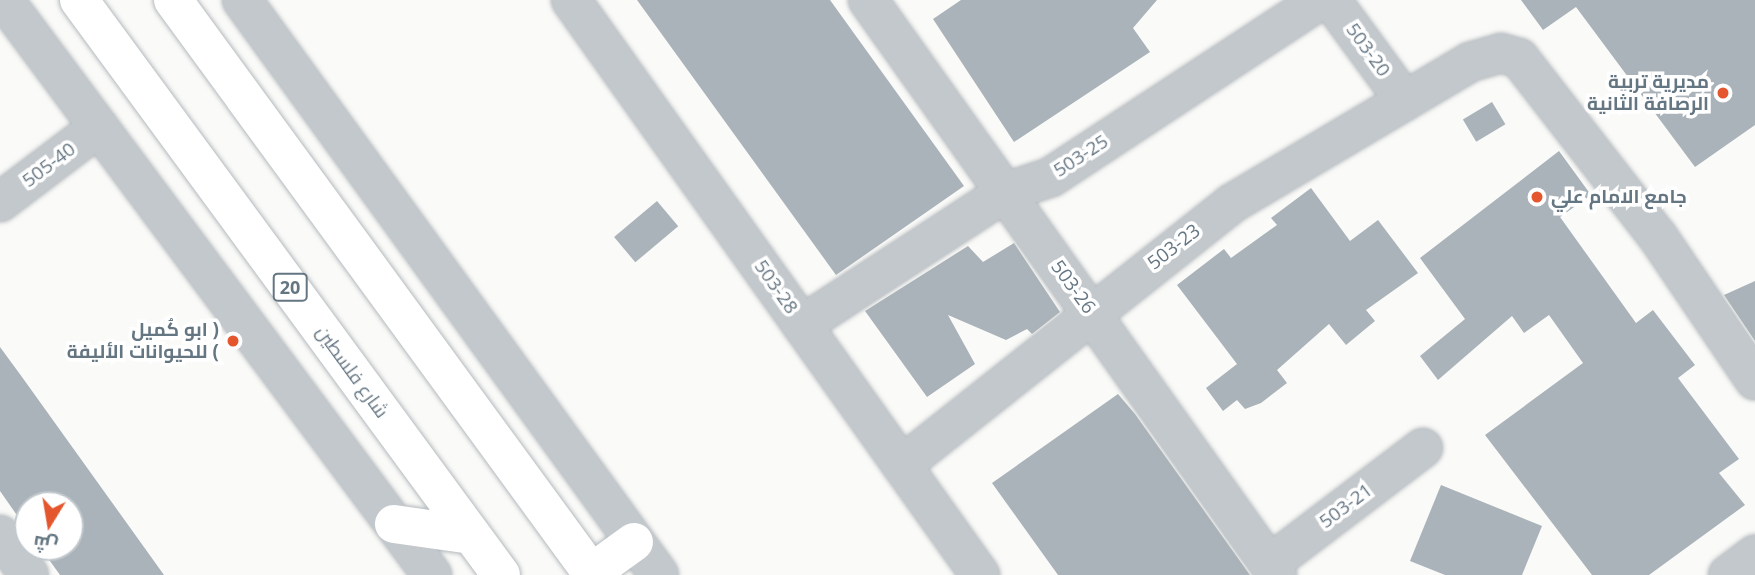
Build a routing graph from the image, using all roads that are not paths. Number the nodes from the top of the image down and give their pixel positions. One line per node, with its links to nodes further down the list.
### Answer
1 (4, 0): 10 (street)
2 (79, 0): 20 (main road, شارع فلسطين / 20)
3 (173, 0): 24 (main road)
4 (242, 0): 21 (street)
5 (571, 0): 14 (street, 503-28)
6 (1320, 0): 11 (street, 503-25)
7 (1331, 0): 9 (street, 503-20)
8 (875, 2): 11 (street, 503-26)
9 (1405, 100): 13 (street, 503-23); 15 (street, 503-23)
10 (99, 127): 12 (street, 505-40); 18 (street)
11 (1006, 192): 13 (street, 503-26); 14 (street, 503-25)
12 (0, 202)
13 (1093, 314): 17 (street, 503-23); 23 (street, 503-26)
14 (802, 324): 17 (street, 503-28)
15 (1755, 380)
16 (1423, 448): 23 (street, 503-21)
17 (902, 465): 29 (street, 503-28)
18 (394, 524): 20 (main road); 26 (street)
19 (0, 535): 25 (street)
20 (471, 535): 27 (main road, شارع فلسطين / 20)
21 (634, 542): 24 (main road); 28 (street)
22 (1755, 555): 30 (street)
23 (1273, 570)
24 (592, 574)
25 (29, 575)
26 (432, 575)
27 (500, 575)
28 (659, 575)
29 (980, 575)
30 (1728, 575)

